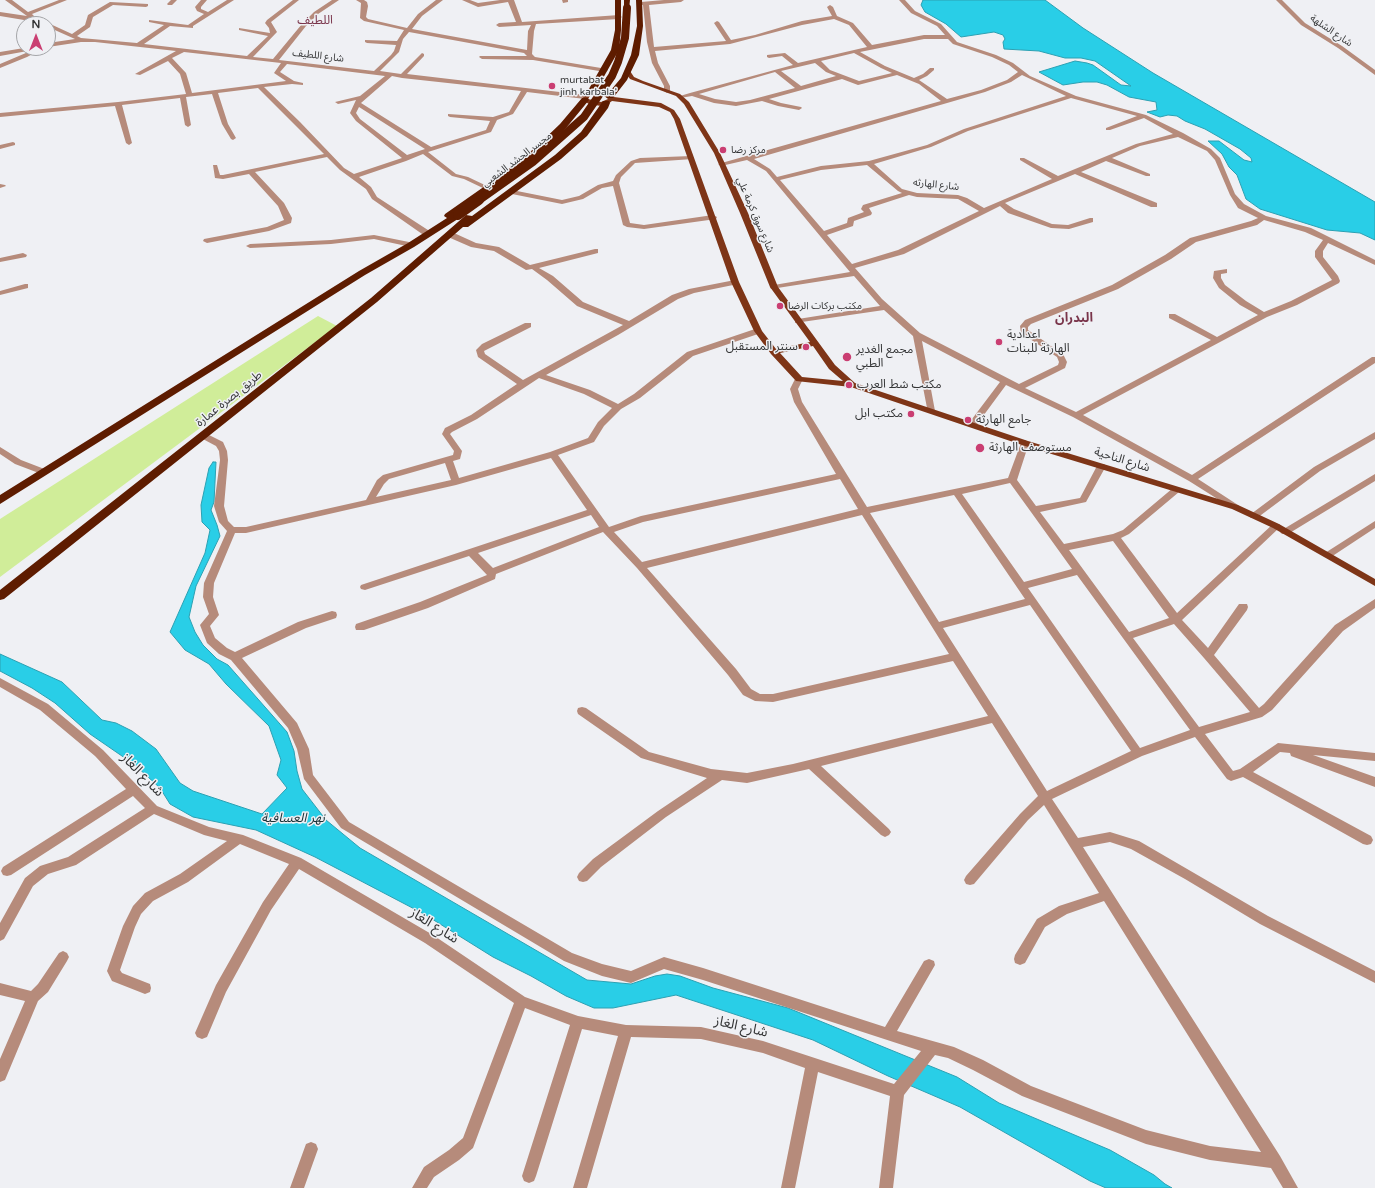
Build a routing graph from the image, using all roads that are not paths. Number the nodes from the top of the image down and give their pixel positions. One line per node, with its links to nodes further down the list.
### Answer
1 (8, 0): 21 (street)
2 (64, 0): 21 (street)
3 (204, 0): 22 (street)
4 (231, 0): 22 (street)
5 (296, 0): 36 (street)
6 (336, 0): 59 (street)
7 (358, 0): 35 (street)
8 (440, 0): 35 (street)
9 (465, 0): 10 (street)
10 (511, 0): 31 (street)
11 (618, 0): 25 (highway)
12 (681, 0): 17 (street)
13 (902, 0): 38 (street)
14 (1279, 0): 69 (street, شارع الشلهة)
15 (113, 1): 16 (street); 37 (street)
16 (137, 2): 18 (street)
17 (635, 3): 45 (street); 72 (highway); 135 (highway, مجسر الحشد الشعبي, bridge); 137 (highway, طريق بصرة عمارة)
18 (146, 5)
19 (830, 7): 26 (street)
20 (0, 14): 23 (street)
21 (28, 14): 24 (street)
22 (208, 14): 30 (street)
23 (17, 16)
24 (31, 16)
25 (619, 17): 28 (street); 67 (highway)
26 (835, 17): 41 (street); 46 (street)
27 (151, 22): 30 (street)
28 (534, 23): 31 (street); 53 (street)
29 (717, 23): 41 (street)
30 (169, 24): 44 (street)
31 (520, 24): 32 (street)
32 (499, 25)
33 (56, 28): 37 (street)
34 (241, 29): 36 (street)
35 (407, 30): 42 (street); 53 (street)
36 (272, 35): 55 (street)
37 (73, 36): 39 (street)
38 (949, 37): 46 (street); 66 (street)
39 (81, 40): 43 (street, شارع اللطيف); 44 (street, شارع اللطيف)
40 (367, 41): 42 (street)
41 (730, 42): 45 (street)
42 (399, 43): 65 (street)
43 (56, 44)
44 (138, 45): 47 (street, شارع اللطيف)
45 (652, 48): 81 (street)
46 (871, 48): 49 (street)
47 (183, 50): 55 (street, شارع اللطيف); 57 (street)
48 (16, 51): 50 (street)
49 (855, 51): 58 (street); 68 (street)
50 (0, 54)
51 (422, 55): 73 (street)
52 (26, 56): 62 (street)
53 (531, 56): 56 (street); 67 (street)
54 (769, 56): 61 (street)
55 (249, 57): 59 (street, شارع اللطيف)
56 (482, 57)
57 (169, 58): 70 (street); 84 (street)
58 (816, 60): 61 (street); 74 (street)
59 (275, 61): 60 (street, شارع اللطيف)
60 (285, 62): 65 (street, شارع اللطيف); 76 (street)
61 (797, 65): 64 (street)
62 (0, 66)
63 (932, 69): 75 (street)
64 (776, 70): 79 (street); 83 (street)
65 (375, 72): 71 (street, شارع اللطيف)
66 (1022, 72): 85 (street); 94 (street)
67 (603, 73): 72 (highway); 88 (highway)
68 (898, 73): 74 (street); 75 (street)
69 (1375, 73)
70 (138, 74)
71 (391, 74): 73 (street, شارع اللطيف); 87 (street)
72 (626, 75): 81 (main road); 92 (highway)
73 (402, 76): 80 (street, شارع اللطيف)
74 (841, 77): 79 (street)
75 (914, 80): 94 (street)
76 (292, 82): 77 (street); 78 (street)
77 (301, 84)
78 (260, 87): 82 (street); 110 (street)
79 (800, 88): 91 (street)
80 (525, 90): 88 (street, شارع اللطيف); 101 (street)
81 (667, 91): 89 (main road); 90 (main road)
82 (215, 93): 84 (street); 105 (street)
83 (692, 94): 90 (street); 91 (street)
84 (190, 96): 86 (street)
85 (1071, 96): 100 (street); 116 (street)
86 (183, 97): 96 (street); 102 (street)
87 (362, 97): 93 (street); 95 (street)
88 (587, 97): 92 (main road); 92 (main road); 126 (highway)
89 (647, 97): 92 (main road); 112 (main road)
90 (682, 97): 117 (main road, شارع سوق كرمة علي)
91 (764, 98): 97 (street)
92 (609, 99): 127 (highway)
93 (338, 102)
94 (947, 102): 113 (street)
95 (357, 103): 109 (street); 111 (street)
96 (118, 104): 98 (street); 106 (street)
97 (799, 108)
98 (0, 115)
99 (450, 115): 101 (street)
100 (1144, 116): 103 (street); 104 (street)
101 (494, 119): 109 (street)
102 (188, 125)
103 (1108, 128)
104 (1181, 134): 114 (street); 133 (street)
105 (233, 138)
106 (129, 143)
107 (13, 144): 108 (street)
108 (0, 148)
109 (427, 150): 111 (street); 126 (street)
110 (328, 155): 119 (street); 122 (street)
111 (406, 158): 122 (street)
112 (691, 158): 125 (street); 132 (main road)
113 (748, 158): 117 (street); 123 (street)
114 (1107, 159): 120 (street); 121 (street)
115 (1022, 160): 124 (street)
116 (869, 162): 123 (street); 128 (street, شارع الهارثه)
117 (721, 164): 152 (main road, شارع سوق كرمة علي)
118 (215, 166): 119 (street)
119 (251, 172): 138 (street)
120 (1076, 172): 124 (street); 130 (street)
121 (1148, 175)
122 (353, 177): 135 (street)
123 (776, 179): 136 (street)
124 (1058, 179): 129 (street)
125 (616, 183): 127 (street); 132 (street)
126 (487, 188): 135 (highway)
127 (512, 192): 137 (highway)
128 (908, 193): 131 (street, شارع الهارثه); 136 (street)
129 (1000, 203): 131 (street); 134 (street)
130 (1154, 205)
131 (984, 211): 148 (street)
132 (713, 217): 150 (main road)
133 (1264, 218): 139 (street); 173 (street)
134 (1090, 220)
135 (428, 234): 141 (highway)
136 (823, 234): 148 (street)
137 (451, 235): 147 (street); 179 (highway, طريق بصرة عمارة)
138 (276, 236): 140 (street); 141 (street); 142 (street)
139 (1327, 239): 146 (street); 155 (street)
140 (207, 241)
141 (411, 245): 185 (highway)
142 (250, 246)
143 (595, 251): 147 (street)
144 (23, 254): 145 (street)
145 (0, 260)
146 (1375, 263)
147 (535, 268): 158 (street)
148 (854, 270): 152 (street); 154 (street)
149 (1224, 271): 155 (street)
150 (735, 282): 158 (street); 160 (main road)
151 (25, 286): 153 (street)
152 (774, 287): 157 (main road, شارع سوق كرمة علي)
153 (0, 293)
154 (886, 307): 157 (street); 161 (street)
155 (1264, 315): 162 (street)
156 (1172, 316): 162 (street)
157 (798, 321): 163 (main road, شارع سوق كرمة علي)
158 (629, 324): 167 (street)
159 (528, 325): 171 (street)
160 (758, 331): 164 (main road); 174 (street)
161 (917, 334): 170 (street); 175 (street)
162 (1217, 340): 176 (street)
163 (813, 344): 164 (main road); 166 (main road, شارع سوق كرمة علي)
164 (774, 352): 168 (main road)
165 (1375, 359): 188 (street)
166 (832, 367): 169 (main road); 172 (main road, شارع سوق كرمة علي)
167 (538, 375): 171 (street); 174 (street)
168 (799, 379): 169 (main road); 186 (street)
169 (815, 381): 172 (main road)
170 (1005, 381): 173 (street); 177 (street)
171 (523, 384): 183 (street)
172 (852, 385): 175 (main road, شارع الناحية)
173 (1018, 388): 176 (street)
174 (618, 407): 182 (street)
175 (931, 412): 177 (main road, شارع الناحية)
176 (1076, 415): 188 (street)
177 (972, 425): 180 (main road, شارع الناحية)
178 (1375, 435): 199 (street)
179 (204, 436): 202 (street); 215 (highway, طريق بصرة عمارة)
180 (1025, 442): 184 (main road, شارع الناحية); 189 (street)
181 (0, 450): 185 (street)
182 (553, 454): 190 (street); 197 (street)
183 (448, 460): 190 (street); 194 (street)
184 (1100, 466): 191 (main road, شارع الناحية); 196 (street)
185 (44, 472): 193 (highway)
186 (842, 476): 198 (street); 203 (street)
187 (1375, 477): 204 (street)
188 (1192, 479): 195 (street)
189 (1012, 480): 192 (street); 196 (street)
190 (456, 482): 194 (street)
191 (1176, 490): 195 (main road, شارع الناحية); 205 (street)
192 (956, 492): 198 (street); 213 (street)
193 (0, 500)
194 (369, 502): 202 (street)
195 (1235, 507): 199 (main road, شارع الناحية)
196 (1034, 510): 206 (street)
197 (593, 511): 203 (street); 207 (street)
198 (864, 511): 209 (street); 221 (street)
199 (1254, 516): 201 (main road, شارع الناحية)
200 (1375, 524): 208 (street)
201 (1276, 526): 204 (main road, شارع الناحية); 220 (street)
202 (232, 530): 226 (street)
203 (606, 530): 209 (street); 211 (street)
204 (1285, 532): 208 (main road, شارع الناحية)
205 (1114, 537): 206 (street); 220 (street)
206 (1062, 548): 210 (street)
207 (470, 551): 211 (street); 214 (street)
208 (1328, 555): 212 (main road, شارع الناحية)
209 (640, 566): 225 (street)
210 (1079, 571): 213 (street); 223 (street)
211 (491, 572): 222 (street)
212 (1375, 583)
213 (1022, 586): 216 (street)
214 (365, 587)
215 (0, 596)
216 (1032, 601): 221 (street); 233 (street)
217 (1375, 602): 229 (street)
218 (1243, 607): 224 (street)
219 (332, 615): 226 (street)
220 (1176, 620): 223 (street); 224 (street)
221 (937, 626): 225 (street)
222 (360, 627)
223 (1126, 636): 231 (street)
224 (1208, 655): 229 (street)
225 (956, 656): 230 (street)
226 (235, 657): 263 (street)
227 (0, 682): 239 (street, شارع الغاز)
228 (582, 711): 237 (street)
229 (1258, 714): 231 (street)
230 (995, 718): 235 (street); 240 (street)
231 (1197, 732): 233 (street); 236 (street)
232 (1278, 747): 234 (street); 236 (street); 238 (street)
233 (1138, 752): 240 (street)
234 (1375, 758)
235 (810, 764): 237 (street); 242 (street)
236 (1244, 772): 244 (street)
237 (720, 775): 248 (street)
238 (1375, 782)
239 (135, 789): 241 (street, شارع الغاز); 247 (street)
240 (1045, 797): 245 (street); 249 (street)
241 (153, 809): 243 (street, شارع الغاز); 251 (street)
242 (885, 832)
243 (239, 838): 246 (street, شارع الغاز); 256 (street)
244 (1367, 840)
245 (1075, 844): 250 (street); 255 (street)
246 (297, 862): 259 (street, شارع الغاز); 262 (street)
247 (7, 870)
248 (583, 877)
249 (970, 880)
250 (1107, 895): 253 (street); 269 (street)
251 (0, 935)
252 (63, 957): 258 (street)
253 (1020, 959)
254 (929, 965): 263 (street)
255 (1375, 977)
256 (145, 988)
257 (0, 989): 258 (street)
258 (33, 997): 266 (street)
259 (521, 1001): 260 (street, شارع الغاز); 272 (street)
260 (578, 1022): 261 (street, شارع الغاز); 270 (street)
261 (626, 1031): 265 (street, شارع الغاز); 273 (street)
262 (202, 1033)
263 (888, 1034): 264 (street)
264 (932, 1048): 267 (street); 269 (street)
265 (813, 1063): 267 (street, شارع الغاز); 274 (street)
266 (0, 1075)
267 (898, 1092): 275 (street)
268 (311, 1149): 271 (street)
269 (1275, 1161): 276 (street)
270 (529, 1176)
271 (297, 1188)
272 (419, 1188)
273 (580, 1188)
274 (788, 1188)
275 (886, 1188)
276 (1291, 1188)

